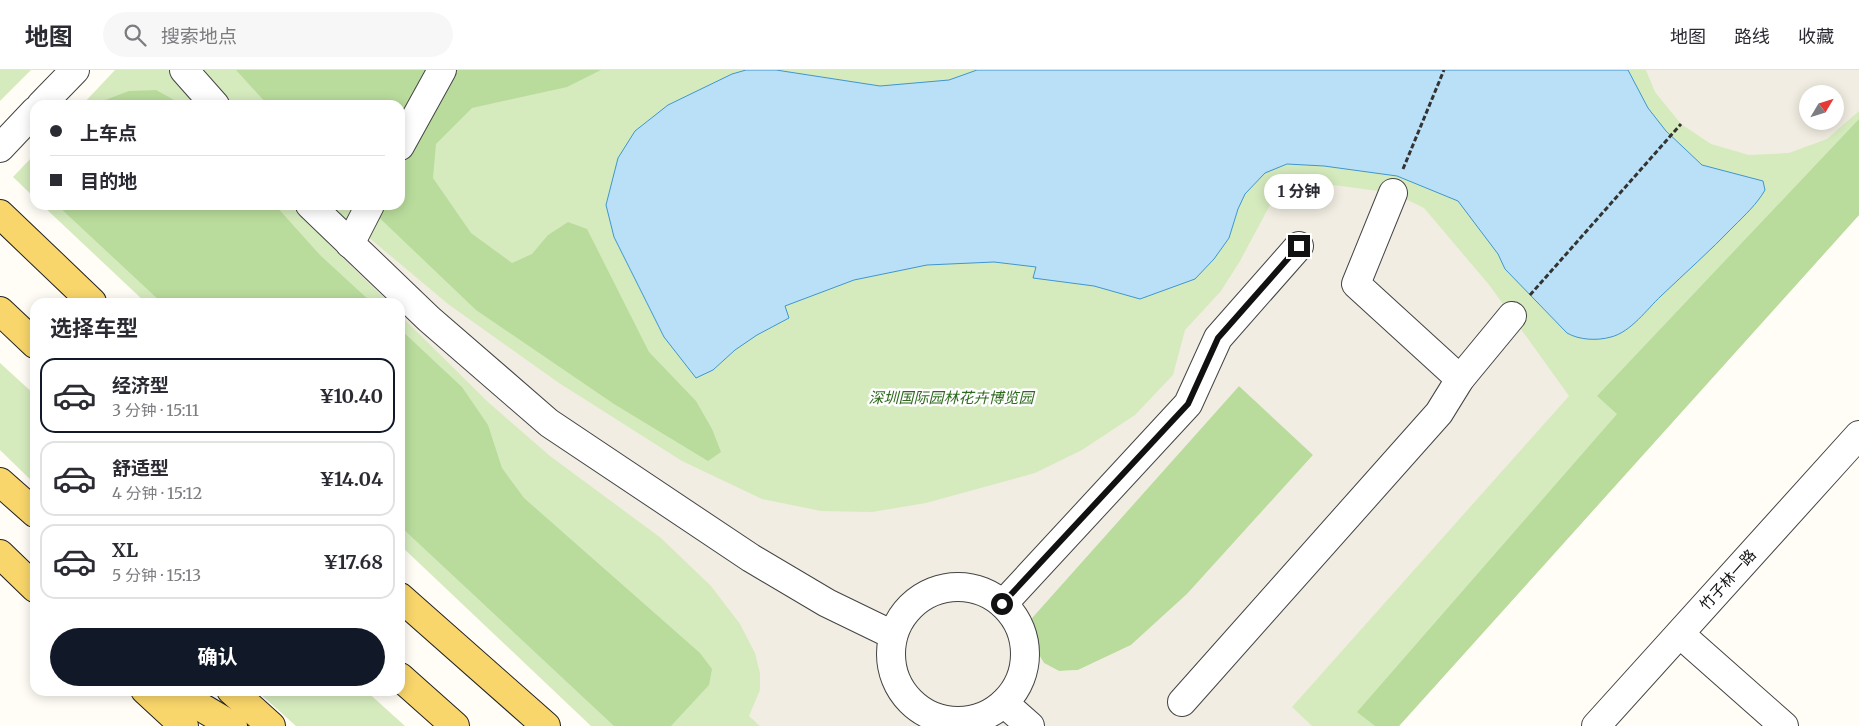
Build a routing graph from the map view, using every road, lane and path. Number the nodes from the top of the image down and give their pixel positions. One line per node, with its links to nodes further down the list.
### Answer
1 (75, 70): 5 (street)
2 (184, 70): 6 (street)
3 (442, 70): 9 (street)
4 (1444, 70): 11 (path)
5 (46, 100)
6 (211, 100)
7 (30, 116): 10 (street)
8 (1681, 124): 19 (path)
9 (405, 137)
10 (0, 148)
11 (1393, 193): 21 (street)
12 (315, 210): 15 (street)
13 (367, 210): 15 (street)
14 (0, 214): 17 (main road)
15 (350, 244): 31 (street)
16 (1299, 246): 28 (street)
17 (88, 298)
18 (0, 311): 20 (main road)
19 (1512, 316): 21 (street)
20 (30, 339)
21 (1460, 379): 37 (street)
22 (1859, 435): 30 (street, 竹子林一路)
23 (0, 482): 24 (main road)
24 (30, 509)
25 (0, 554): 26 (main road)
26 (30, 583)
27 (405, 601): 33 (main road)
28 (1002, 604): 31 (street); 38 (street)
29 (405, 624): 33 (main road)
30 (1680, 634): 45 (street, 竹子林一路); 46 (street)
31 (893, 635): 38 (street)
32 (405, 681): 42 (main road)
33 (497, 683): 43 (main road)
34 (152, 696): 39 (main road)
35 (182, 696): 40 (main road)
36 (238, 696): 41 (main road)
37 (1182, 702)
38 (1004, 703): 44 (street)
39 (184, 726)
40 (233, 726)
41 (271, 726)
42 (456, 726)
43 (546, 726)
44 (1030, 726)
45 (1596, 726)
46 (1784, 726)

